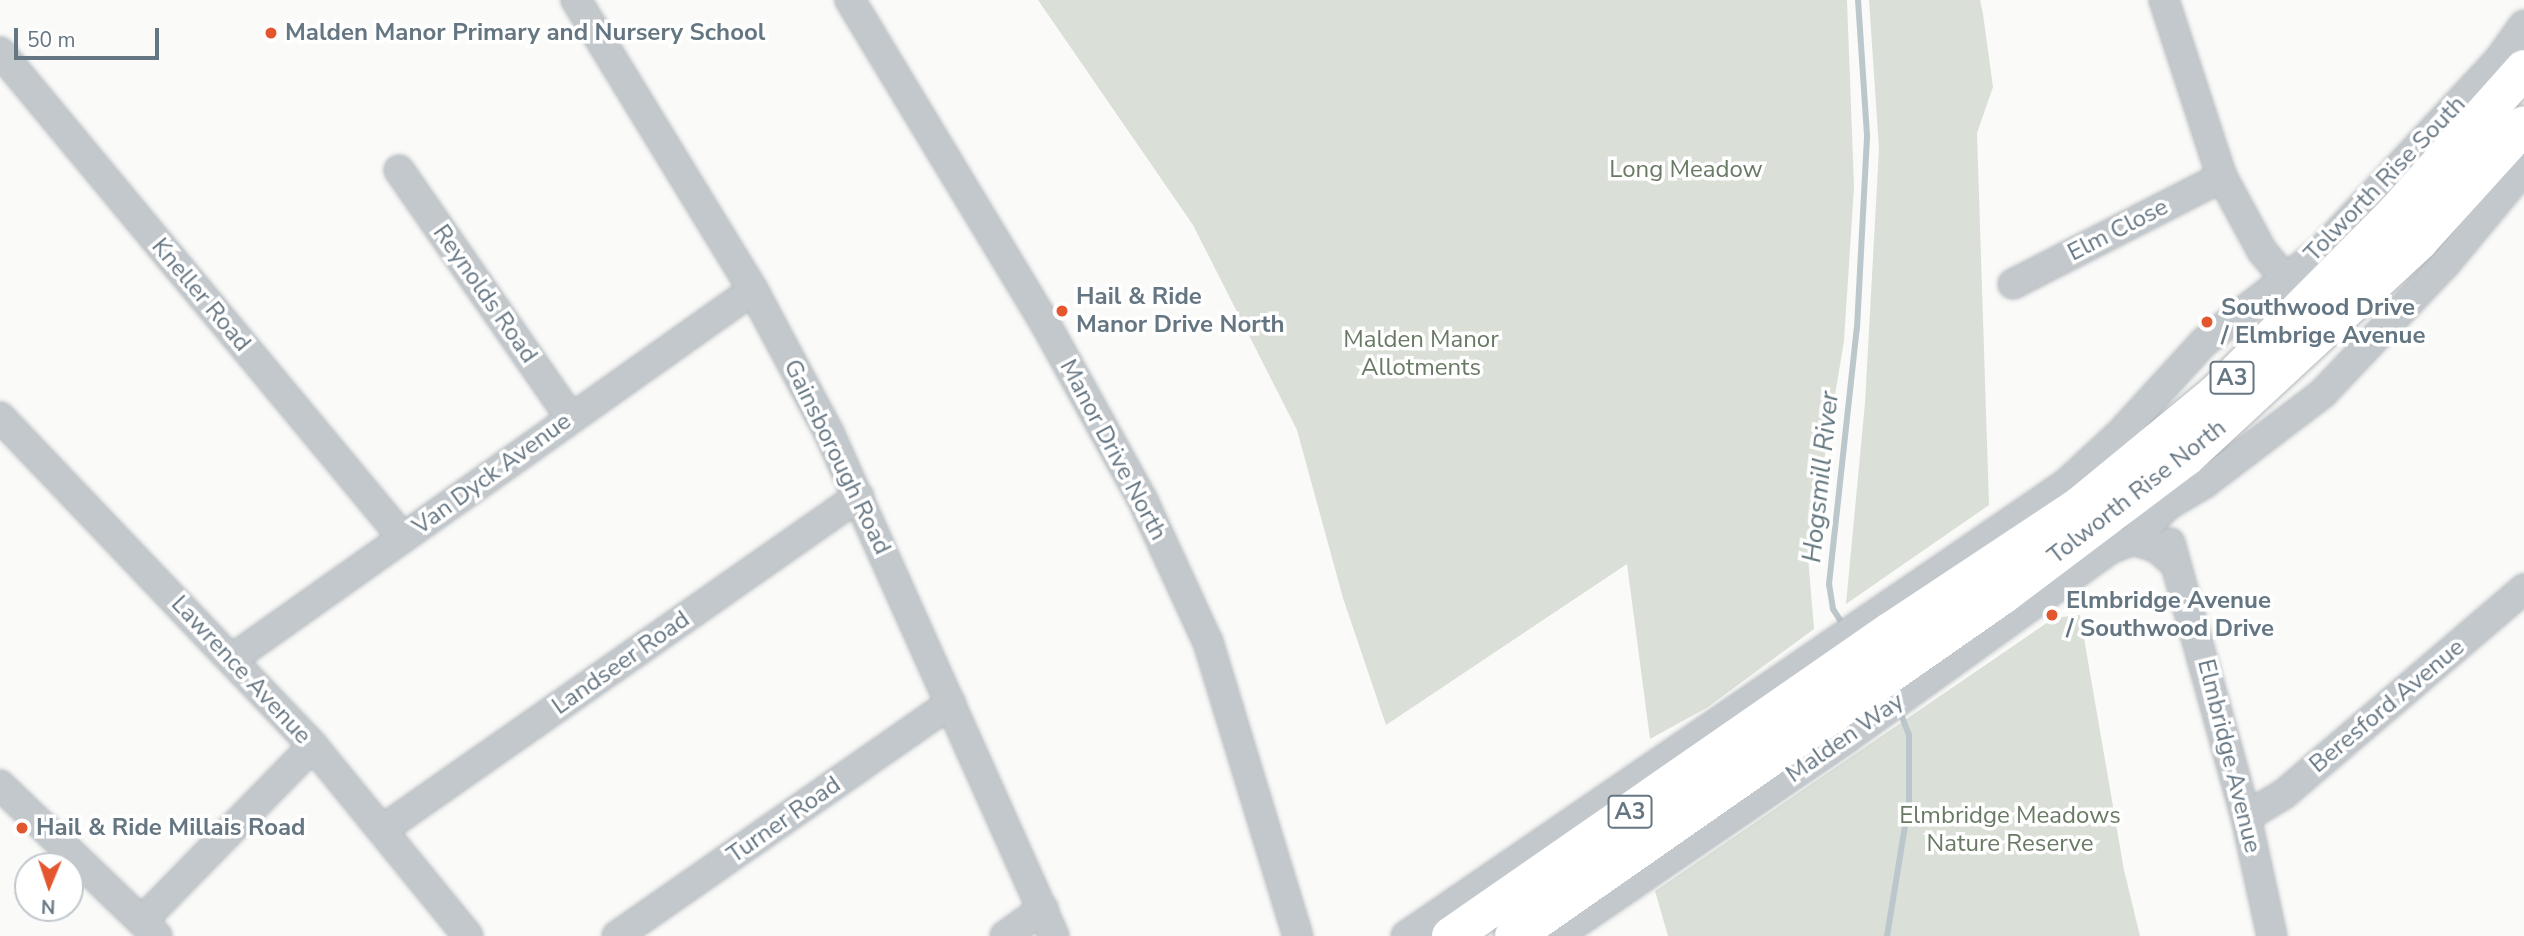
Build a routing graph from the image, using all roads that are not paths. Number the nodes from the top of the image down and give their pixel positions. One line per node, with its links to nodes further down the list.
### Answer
1 (576, 0): 13 (street, Gainsborough Road)
2 (850, 0): 37 (street, Manor Drive North)
3 (2164, 0): 10 (street)
4 (2524, 25): 11 (street, Tolworth Rise South)
5 (0, 52): 19 (street, Kneller Road)
6 (2524, 69): 23 (highway, Tolworth Rise South / A3)
7 (2524, 125): 16 (highway, Tolworth Rise North / A3)
8 (2524, 169): 18 (street, Tolworth Rise North)
9 (399, 170): 15 (street, Reynolds Road)
10 (2222, 177): 11 (street); 12 (street, Elm Close)
11 (2284, 277): 23 (street, Tolworth Rise South)
12 (2013, 284)
13 (752, 290): 15 (street, Van Dyck Avenue); 17 (street, Gainsborough Road)
14 (0, 417): 24 (street, Lawrence Avenue)
15 (570, 417): 19 (street, Van Dyck Avenue)
16 (2186, 457): 18 (street, Elmbridge Avenue); 23 (highway, Tolworth Rise North / A3)
17 (859, 496): 26 (street, Gainsborough Road); 30 (street, Landseer Road)
18 (2168, 505): 20 (street, Malden Way); 21 (street, Elmbridge Avenue)
19 (402, 538): 24 (street, Van Dyck Avenue)
20 (2133, 540): 21 (street); 23 (street, Malden Way)
21 (2172, 561): 29 (street, Elmbridge Avenue)
22 (2524, 589): 29 (street, Beresford Avenue)
23 (1900, 647): 25 (highway, Malden Way / A3); 25 (street, Malden Way)
24 (232, 659): 27 (street, Lawrence Avenue)
25 (1823, 701): 38 (street, Malden Way); 39 (highway, Malden Way / A3); 40 (highway, Malden Way / A3); 41 (street, Malden Way)
26 (951, 703): 31 (street, Gainsborough Road); 34 (street, Turner Road)
27 (313, 746): 30 (street, Lawrence Avenue); 32 (street)
28 (0, 785): 32 (street)
29 (2246, 817): 42 (street, Elmbridge Avenue)
30 (382, 830): 33 (street, Lawrence Avenue)
31 (1043, 909): 35 (street); 36 (street, Gainsborough Road)
32 (150, 929)
33 (468, 936)
34 (617, 936)
35 (1005, 936)
36 (1054, 936)
37 (1298, 936)
38 (1406, 936)
39 (1451, 936)
40 (1514, 936)
41 (1557, 936)
42 (2272, 936)

